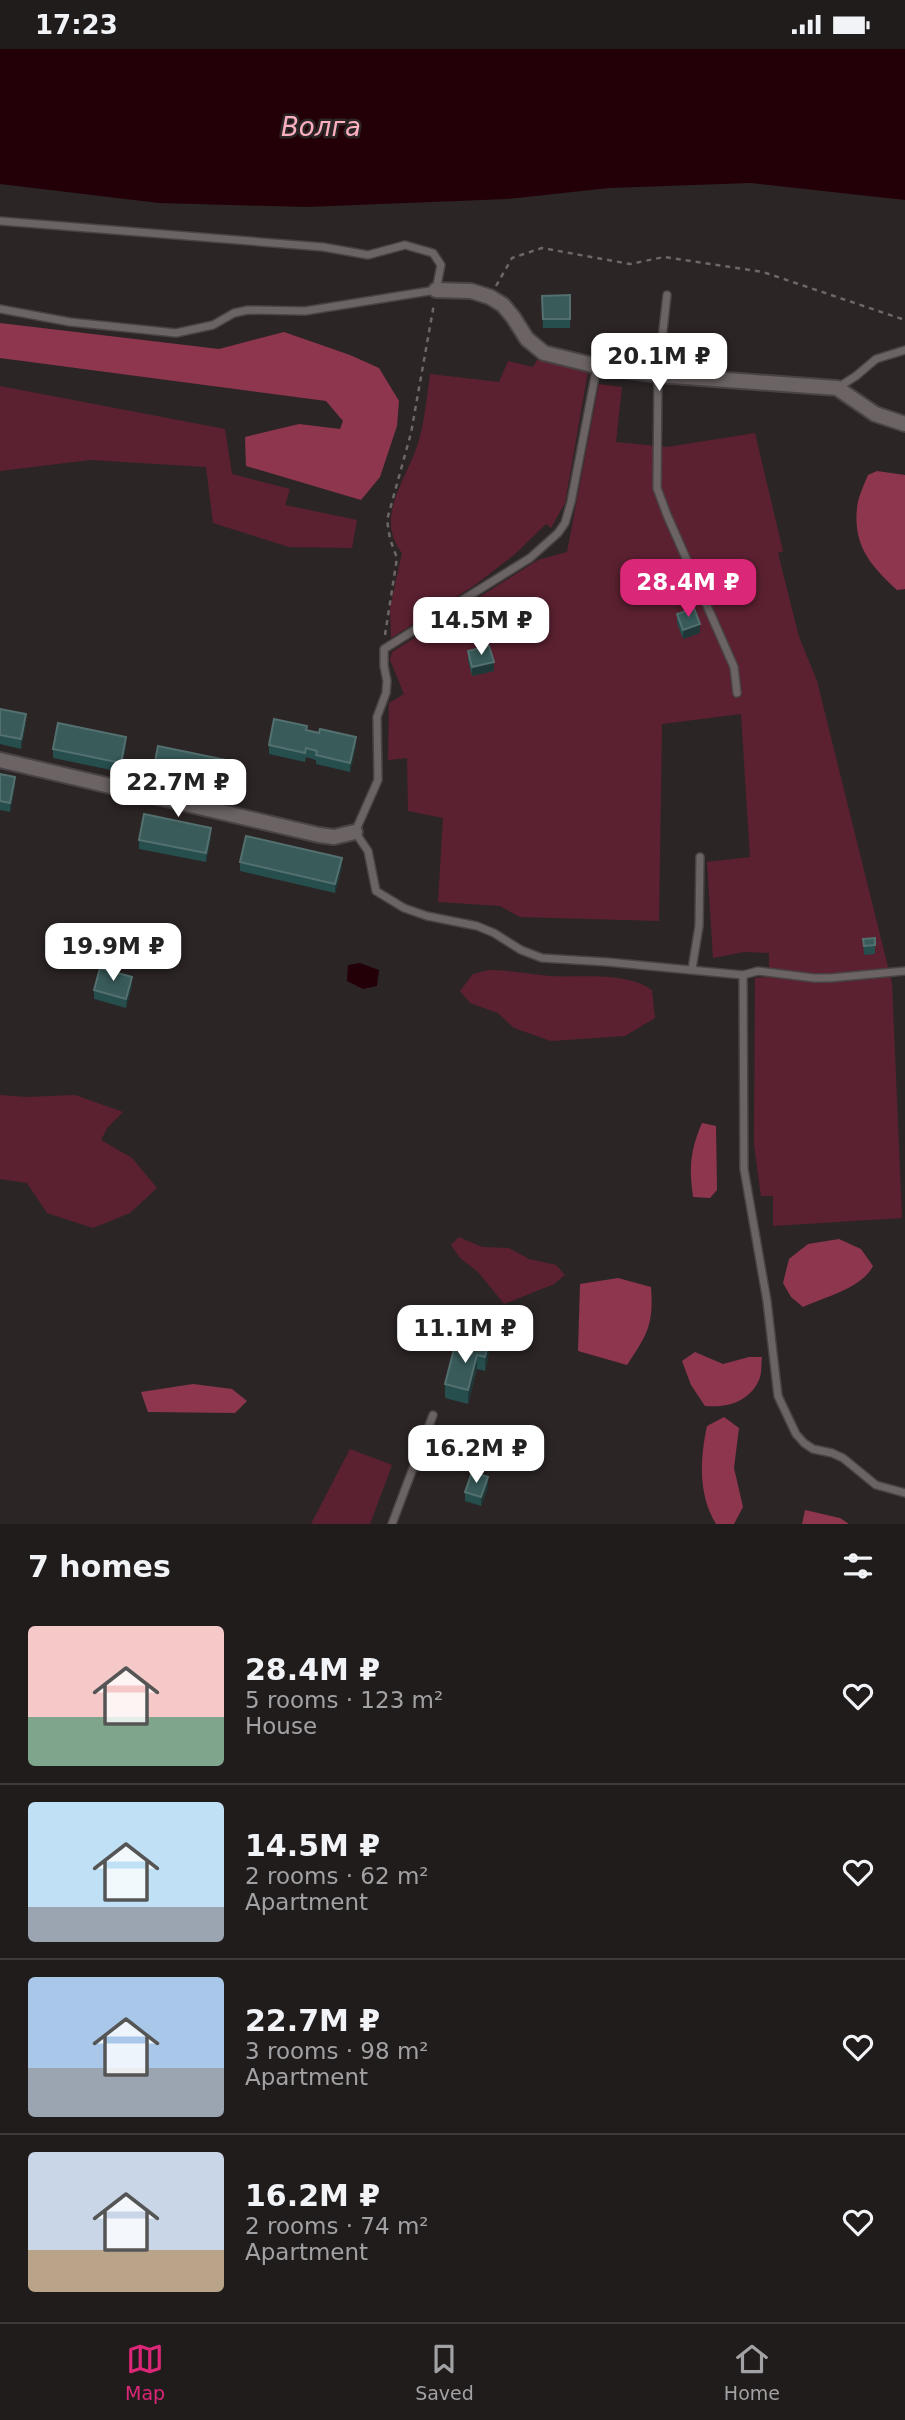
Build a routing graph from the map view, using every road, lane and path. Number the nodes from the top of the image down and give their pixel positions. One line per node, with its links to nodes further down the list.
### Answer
1 (0, 221): 2 (lane)
2 (436, 290): 4 (street); 5 (lane); 12 (path)
3 (667, 295): 9 (lane)
4 (490, 297): 6 (path); 8 (street)
5 (0, 309)
6 (905, 320)
7 (905, 350): 10 (lane)
8 (597, 366): 9 (street); 12 (lane)
9 (658, 375): 10 (street); 13 (lane)
10 (837, 388): 11 (street)
11 (905, 424)
12 (384, 649): 15 (lane)
13 (737, 693)
14 (0, 760): 15 (street)
15 (355, 832): 17 (lane)
16 (700, 857): 17 (lane)
17 (692, 969): 19 (lane)
18 (905, 971): 19 (lane)
19 (743, 975): 21 (lane)
20 (433, 1415): 22 (lane)
21 (905, 1493)
22 (392, 1524)

